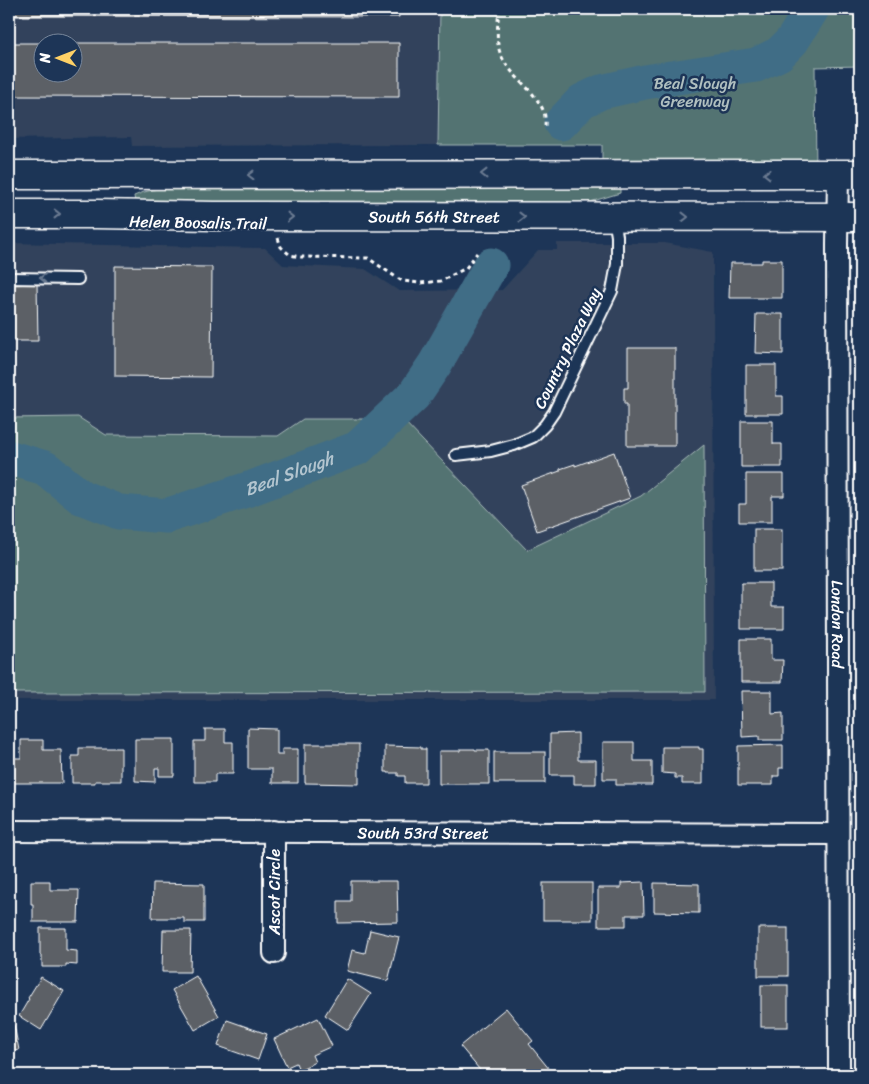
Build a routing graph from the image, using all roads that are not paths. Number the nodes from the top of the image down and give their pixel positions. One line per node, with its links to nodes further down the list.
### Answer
1 (849, 174): 2 (main road, one-way to 2); 5 (street, London Road)
2 (9, 175)
3 (9, 214): 4 (main road, South 56th Street, one-way to 4)
4 (614, 217): 5 (main road, South 56th Street, one-way to 5); 8 (lane, Country Plaza Way)
5 (849, 217): 11 (street, London Road)
6 (9, 278): 7 (lane, one-way to 6)
7 (78, 279)
8 (456, 455)
9 (9, 831): 10 (street, South 53rd Street)
10 (274, 831): 11 (street, South 53rd Street); 12 (street, Ascot Circle)
11 (838, 834): 13 (street, London Road)
12 (274, 953)
13 (839, 1075)

